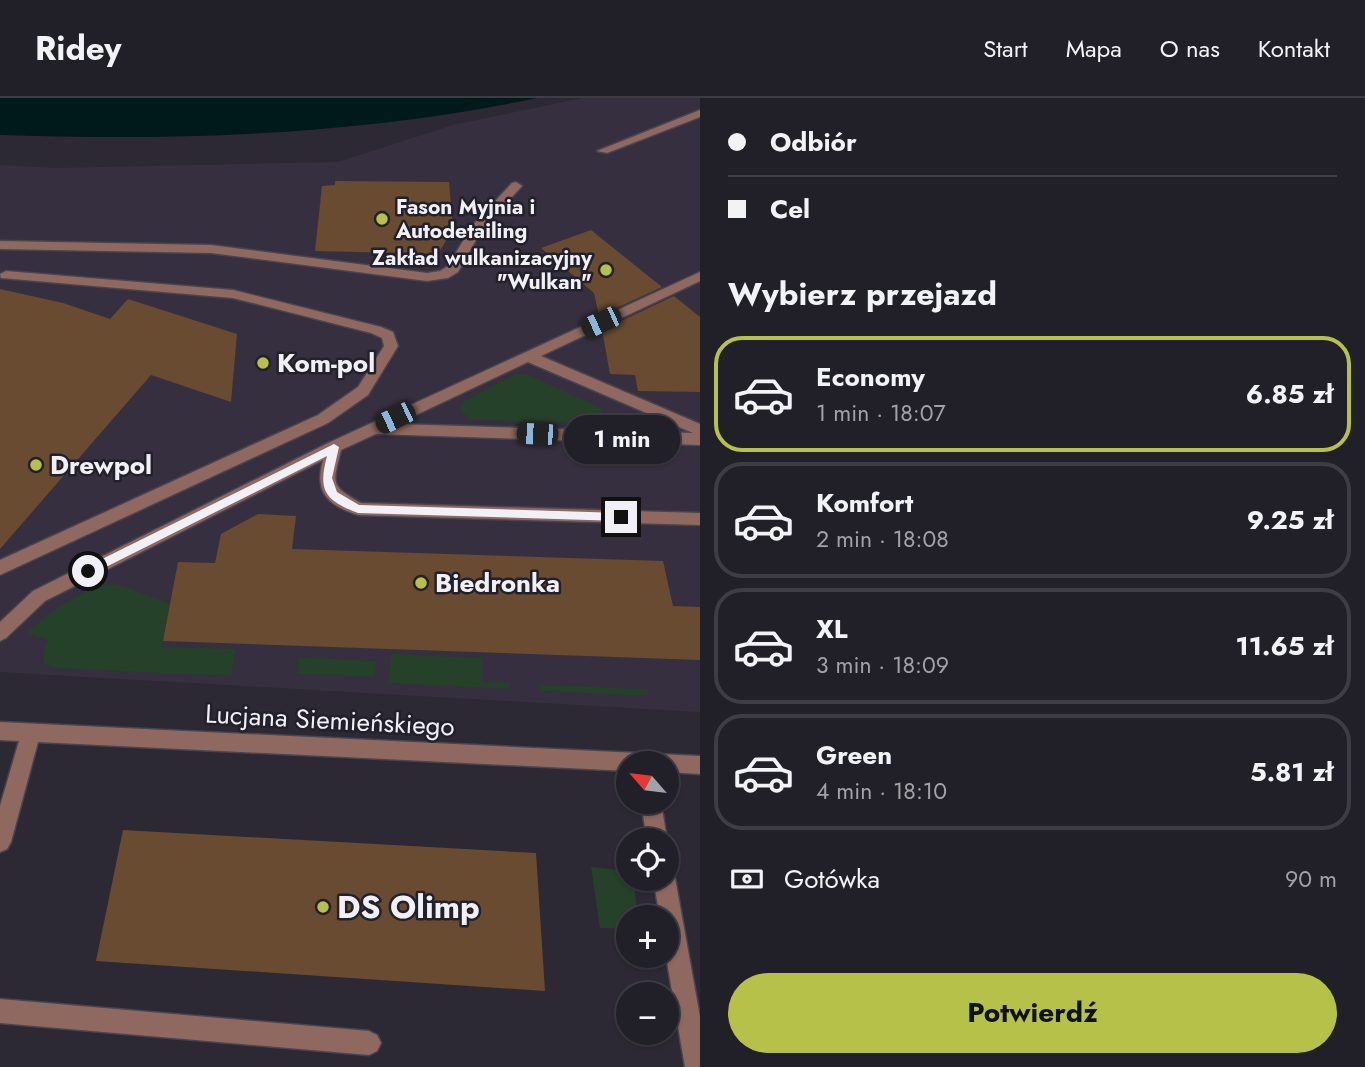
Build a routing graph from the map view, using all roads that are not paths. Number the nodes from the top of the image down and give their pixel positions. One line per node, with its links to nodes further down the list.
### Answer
1 (700, 114): 2 (street)
2 (603, 151)
3 (516, 186): 4 (street)
4 (0, 244)
5 (6, 275): 13 (street)
6 (700, 276): 7 (street)
7 (527, 356): 8 (street); 9 (street)
8 (373, 429): 10 (street); 11 (street)
9 (700, 429)
10 (700, 439)
11 (334, 447): 12 (street); 14 (street)
12 (700, 519)
13 (0, 568)
14 (0, 633)
15 (0, 731): 16 (street, Lucjana Siemieńskiego)
16 (31, 733): 17 (street, Lucjana Siemieńskiego); 20 (street)
17 (616, 762)
18 (679, 764): 19 (street)
19 (700, 765)
20 (0, 842)
21 (666, 891): 24 (street)
22 (0, 1011): 23 (street)
23 (369, 1043)
24 (697, 1067)

